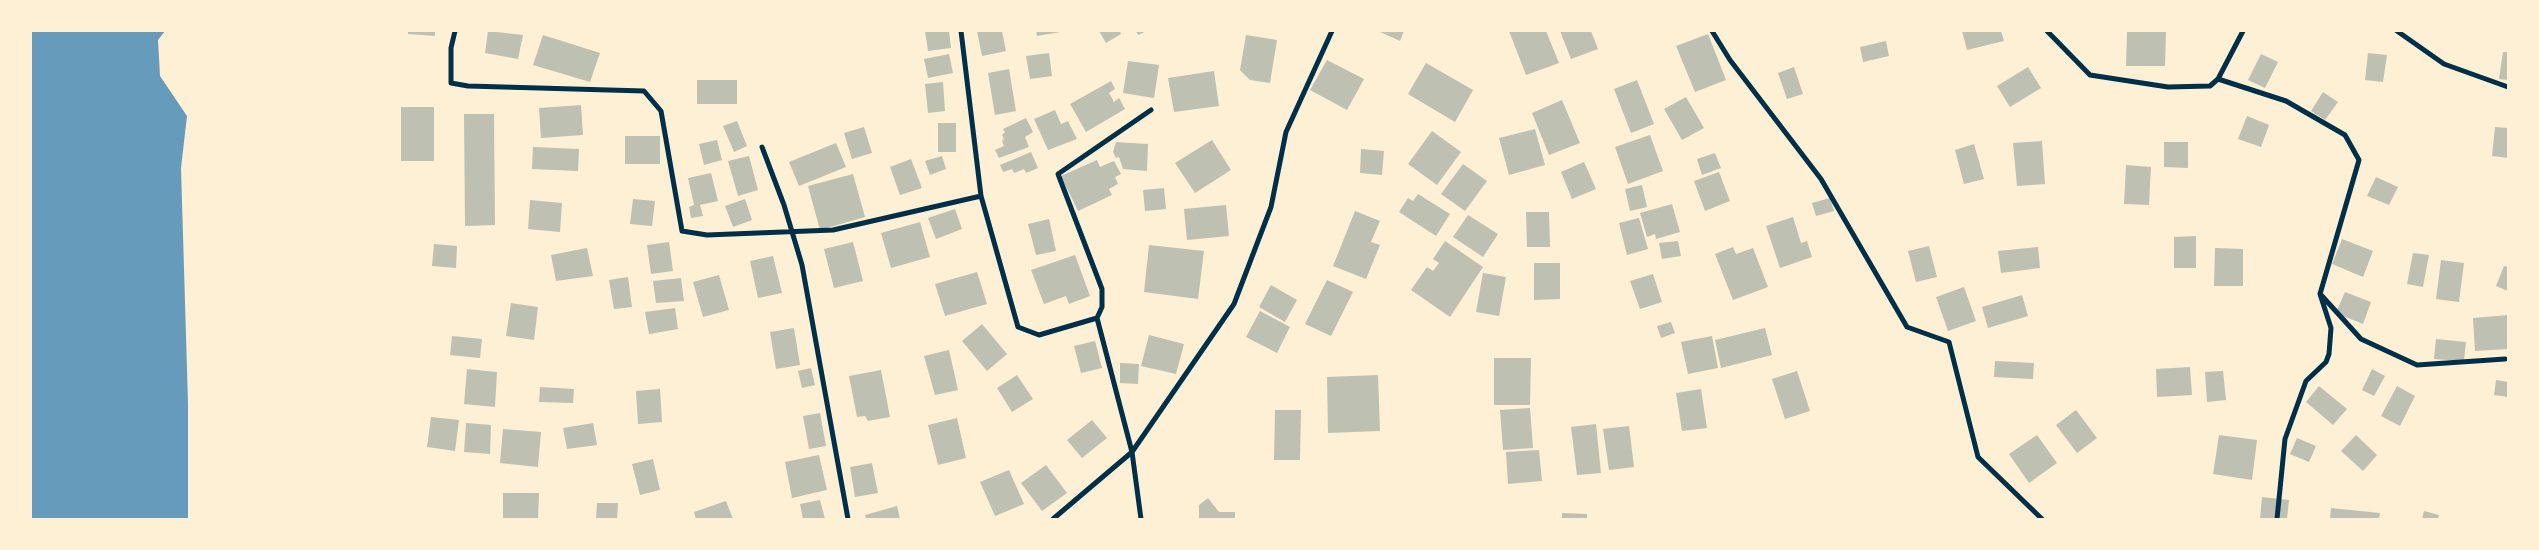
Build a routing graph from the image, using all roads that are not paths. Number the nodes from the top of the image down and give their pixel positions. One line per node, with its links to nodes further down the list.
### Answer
1 (455, 31): 13 (street)
2 (961, 31): 12 (street)
3 (1332, 31): 17 (street)
4 (1712, 31): 21 (street)
5 (2047, 31): 8 (street)
6 (2243, 31): 8 (street)
7 (2397, 31): 9 (street)
8 (2218, 79): 14 (street)
9 (2508, 87)
10 (1151, 110): 15 (street)
11 (762, 147): 13 (street)
12 (981, 196): 13 (street); 15 (street)
13 (793, 233): 18 (street)
14 (2320, 294): 16 (street); 22 (street)
15 (1097, 318): 17 (street)
16 (2505, 359)
17 (1132, 452): 19 (street); 20 (street)
18 (848, 519)
19 (1053, 519)
20 (1141, 519)
21 (2042, 519)
22 (2276, 519)

